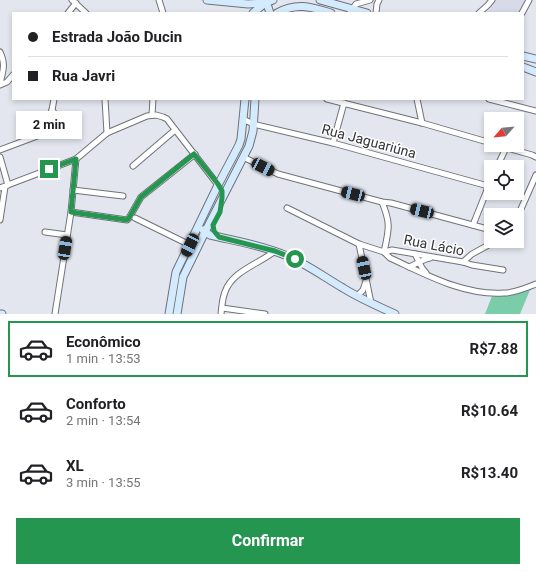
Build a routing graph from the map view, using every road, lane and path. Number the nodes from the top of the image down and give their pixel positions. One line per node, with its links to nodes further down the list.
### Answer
1 (160, 0): 15 (street)
2 (207, 0): 11 (main road)
3 (273, 0): 10 (main road)
4 (320, 0): 12 (main road)
5 (370, 0): 12 (street)
6 (379, 0): 21 (street)
7 (492, 0): 22 (street)
8 (529, 0): 23 (street)
9 (74, 2): 13 (street); 14 (street)
10 (265, 3): 11 (main road); 17 (main road); 18 (main road)
11 (248, 4): 16 (main road)
12 (351, 11)
13 (69, 12)
14 (85, 12)
15 (163, 12)
16 (252, 12)
17 (253, 12)
18 (270, 12)
19 (279, 12): 20 (main road)
20 (328, 12)
21 (376, 12)
22 (480, 12)
23 (523, 12)
24 (0, 52): 30 (street)
25 (524, 56): 26 (main road)
26 (536, 59)
27 (524, 67): 28 (main road)
28 (536, 72)
29 (12, 76): 30 (street)
30 (0, 84)
31 (54, 100): 40 (street)
32 (105, 100): 48 (street)
33 (153, 100): 42 (street)
34 (245, 100): 43 (main road)
35 (255, 100): 45 (main road)
36 (330, 100): 39 (street)
37 (416, 100): 44 (street)
38 (493, 100): 41 (street)
39 (344, 104): 44 (street); 50 (street)
40 (52, 110): 47 (street); 47 (street)
41 (536, 112)
42 (152, 115): 46 (street); 48 (street)
43 (243, 119): 45 (street, Rua Jaguariúna); 60 (main road)
44 (422, 123): 49 (street)
45 (253, 124): 50 (street, Rua Jaguariúna); 55 (main road)
46 (175, 130): 53 (street); 58 (street)
47 (48, 132): 51 (street)
48 (106, 133): 57 (street)
49 (484, 141)
50 (333, 143): 61 (street, Rua Jaguariúna)
51 (0, 150)
52 (521, 152): 56 (street)
53 (194, 154): 60 (street); 70 (street)
54 (0, 157): 62 (street)
55 (243, 157): 66 (main road); 67 (street)
56 (536, 157)
57 (76, 159): 62 (street); 63 (street)
58 (133, 166)
59 (536, 175): 69 (street)
60 (218, 184): 66 (main road); 73 (main road)
61 (484, 185)
62 (4, 187): 72 (street)
63 (73, 190): 64 (street); 70 (street)
64 (124, 196)
65 (484, 197): 74 (street)
66 (222, 198): 77 (main road); 79 (main road)
67 (382, 202): 74 (street); 84 (street)
68 (287, 208): 80 (street)
69 (521, 208)
70 (71, 212): 78 (street)
71 (135, 218): 81 (street)
72 (0, 220)
73 (201, 221): 77 (main road); 81 (main road)
74 (474, 225): 75 (street)
75 (484, 228)
76 (45, 232): 78 (street)
77 (204, 232): 79 (main road); 99 (main road)
78 (67, 235): 97 (street)
79 (219, 237): 83 (main road)
80 (359, 244): 84 (street); 92 (street)
81 (190, 245): 98 (main road)
82 (484, 248): 87 (street)
83 (275, 251): 94 (main road); 96 (street)
84 (384, 252): 85 (street, Rua Lácio); 89 (street)
85 (414, 254): 86 (street, Rua Lácio); 88 (street)
86 (433, 257): 87 (street, Rua Lácio); 88 (street)
87 (463, 262): 90 (street, Rua Lácio)
88 (419, 263): 89 (street); 91 (street)
89 (409, 267): 91 (street)
90 (503, 270)
91 (427, 274): 93 (street)
92 (367, 280): 94 (street); 95 (street)
93 (536, 284)
94 (357, 296): 95 (main road)
95 (371, 303): 102 (main road)
96 (222, 308): 100 (street); 101 (street)
97 (55, 314)
98 (169, 314)
99 (177, 314)
100 (221, 314)
101 (265, 314)
102 (395, 314)

